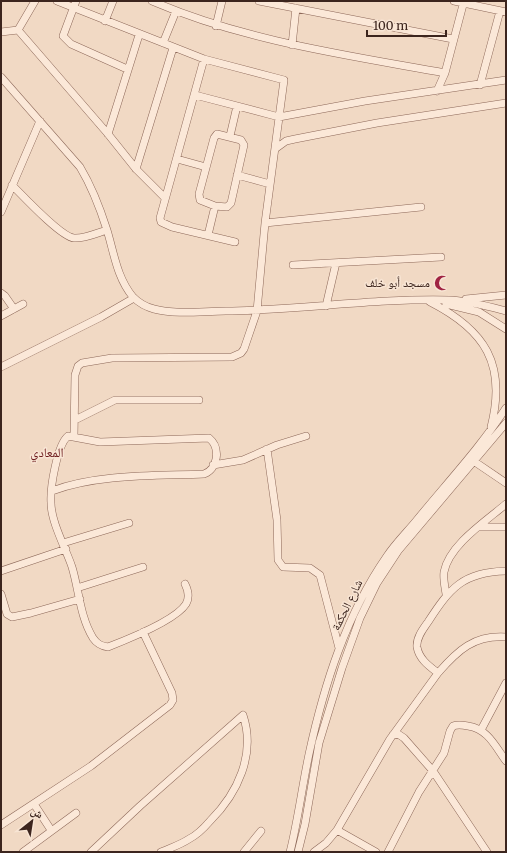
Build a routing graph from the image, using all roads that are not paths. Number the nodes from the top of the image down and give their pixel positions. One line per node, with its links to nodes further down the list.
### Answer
1 (35, 1): 15 (street)
2 (57, 1): 9 (street)
3 (113, 1): 13 (street)
4 (152, 1): 11 (street)
5 (222, 1): 14 (street)
6 (259, 1): 10 (street)
7 (454, 1): 8 (street)
8 (463, 2): 12 (street); 18 (street)
9 (74, 4): 13 (street); 23 (street)
10 (296, 8): 18 (street); 20 (street)
11 (176, 11): 14 (street); 19 (street)
12 (503, 12): 27 (street)
13 (105, 21): 17 (street)
14 (216, 26): 20 (street)
15 (18, 30): 16 (street); 34 (street)
16 (1, 32)
17 (139, 35): 19 (street); 23 (street)
18 (453, 39): 24 (street)
19 (163, 43): 21 (street)
20 (292, 45): 24 (street)
21 (173, 48): 22 (street); 39 (street)
22 (204, 59): 29 (street); 32 (street)
23 (127, 69): 34 (street)
24 (444, 73): 28 (street)
25 (1, 77): 33 (street)
26 (506, 80): 27 (street)
27 (480, 85): 28 (street)
28 (437, 91): 32 (street)
29 (194, 95): 31 (street); 37 (street)
30 (506, 103): 36 (street)
31 (237, 106): 32 (street); 35 (street)
32 (279, 117): 36 (street)
33 (40, 121): 42 (street); 48 (street)
34 (108, 134): 39 (street)
35 (230, 136): 38 (street); 40 (street)
36 (275, 149): 41 (street)
37 (177, 159): 38 (street); 43 (street)
38 (206, 167): 44 (street)
39 (136, 169): 43 (street)
40 (237, 175): 41 (street); 44 (street)
41 (270, 184): 47 (street)
42 (12, 185): 46 (street); 48 (street)
43 (165, 198): 49 (street)
44 (216, 206): 49 (street)
45 (421, 207): 47 (street)
46 (1, 212)
47 (265, 223): 63 (street)
48 (107, 230): 56 (street)
49 (208, 235): 50 (street)
50 (235, 242)
51 (440, 257): 52 (street)
52 (336, 263): 53 (street); 61 (street)
53 (293, 265)
54 (1, 293): 62 (street)
55 (506, 295): 58 (street)
56 (134, 298): 63 (street); 67 (street)
57 (420, 300): 58 (street); 59 (street); 61 (street)
58 (450, 300): 64 (street)
59 (430, 302): 66 (street); 72 (street)
60 (23, 304): 62 (street)
61 (326, 306): 63 (street)
62 (14, 309): 65 (street)
63 (257, 311): 70 (street)
64 (506, 311)
65 (1, 316)
66 (506, 329)
67 (1, 368)
68 (199, 400): 70 (street)
69 (506, 408): 72 (street, شارع الحكمة)
70 (75, 420): 74 (street)
71 (505, 425): 76 (street, شارع الحكمة)
72 (489, 433): 95 (street, شارع الحكمة)
73 (306, 436): 75 (street)
74 (74, 437): 77 (street); 79 (street)
75 (267, 449): 77 (street); 95 (street)
76 (475, 462): 78 (street); 113 (street, شارع الحكمة)
77 (213, 465): 79 (street)
78 (506, 483)
79 (52, 491): 84 (street)
80 (506, 504): 82 (street)
81 (129, 523): 84 (street)
82 (480, 527): 83 (street); 91 (street)
83 (506, 527)
84 (64, 546): 86 (street); 89 (street)
85 (143, 567): 89 (street)
86 (1, 571)
87 (506, 571): 91 (street)
88 (185, 584): 93 (street)
89 (77, 588): 92 (street)
90 (1, 594): 92 (street)
91 (446, 594): 96 (street)
92 (80, 599): 93 (street)
93 (143, 632): 102 (street)
94 (506, 637): 96 (street)
95 (339, 648): 112 (street, شارع الحكمة)
96 (438, 672): 99 (street)
97 (506, 683): 98 (street)
98 (481, 730): 100 (street); 101 (street)
99 (393, 735): 101 (street); 106 (street)
100 (506, 761)
101 (433, 771): 116 (street); 117 (street)
102 (34, 804): 104 (street); 105 (street)
103 (76, 813): 105 (street)
104 (1, 825)
105 (51, 830): 108 (street)
106 (337, 830): 114 (street); 115 (street)
107 (261, 831): 111 (street)
108 (23, 852)
109 (91, 852): 110 (street)
110 (161, 852)
111 (244, 852)
112 (290, 852)
113 (298, 852)
114 (314, 852)
115 (376, 852)
116 (388, 852)
117 (487, 852)

